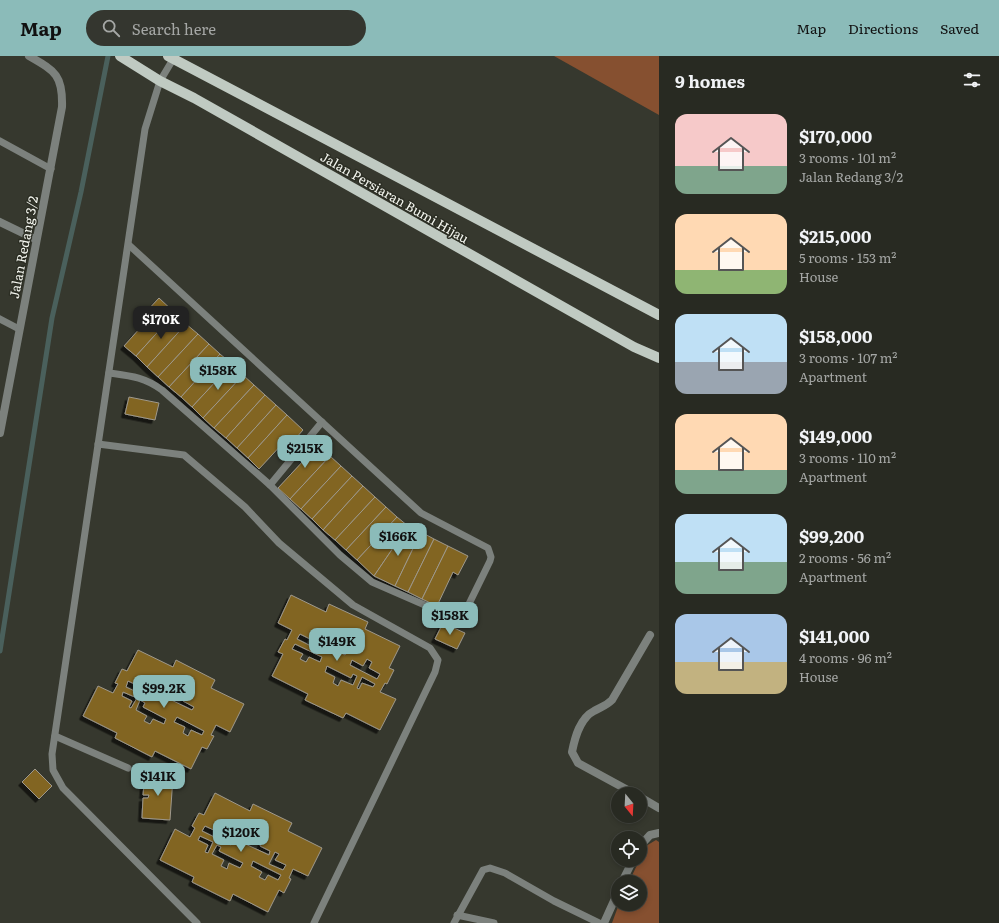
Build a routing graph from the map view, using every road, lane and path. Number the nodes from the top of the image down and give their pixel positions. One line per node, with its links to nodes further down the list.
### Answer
1 (28, 56): 6 (street, Jalan Redang 3/2)
2 (120, 56): 4 (main road, Jalan Persiaran Bumi Hijau)
3 (172, 57): 4 (lane); 10 (main road, Jalan Persiaran Bumi Hijau)
4 (160, 81): 9 (lane); 13 (main road, Jalan Persiaran Bumi Hijau)
5 (0, 141): 6 (lane)
6 (51, 169): 8 (street, Jalan Redang 3/2)
7 (0, 222): 8 (street)
8 (36, 239): 12 (street, Jalan Redang 3/2)
9 (129, 245): 14 (lane); 16 (lane)
10 (659, 315)
11 (0, 320): 12 (lane)
12 (19, 329): 15 (street, Jalan Redang 3/2)
13 (659, 358)
14 (109, 373): 18 (lane); 19 (lane)
15 (1, 417): 17 (street, Jalan Redang 3/2)
16 (322, 422): 19 (lane); 19 (lane)
17 (0, 433)
18 (98, 444): 21 (lane); 31 (lane)
19 (270, 485)
20 (650, 635): 23 (street)
21 (55, 736): 22 (lane); 30 (lane)
22 (128, 768)
23 (622, 787)
24 (647, 801): 25 (street)
25 (659, 808)
26 (659, 833): 27 (street)
27 (647, 838)
28 (611, 908): 35 (street)
29 (456, 915): 32 (lane); 33 (lane); 34 (lane)
30 (197, 923)
31 (314, 923)
32 (454, 923)
33 (494, 923)
34 (599, 923)
35 (604, 923)

